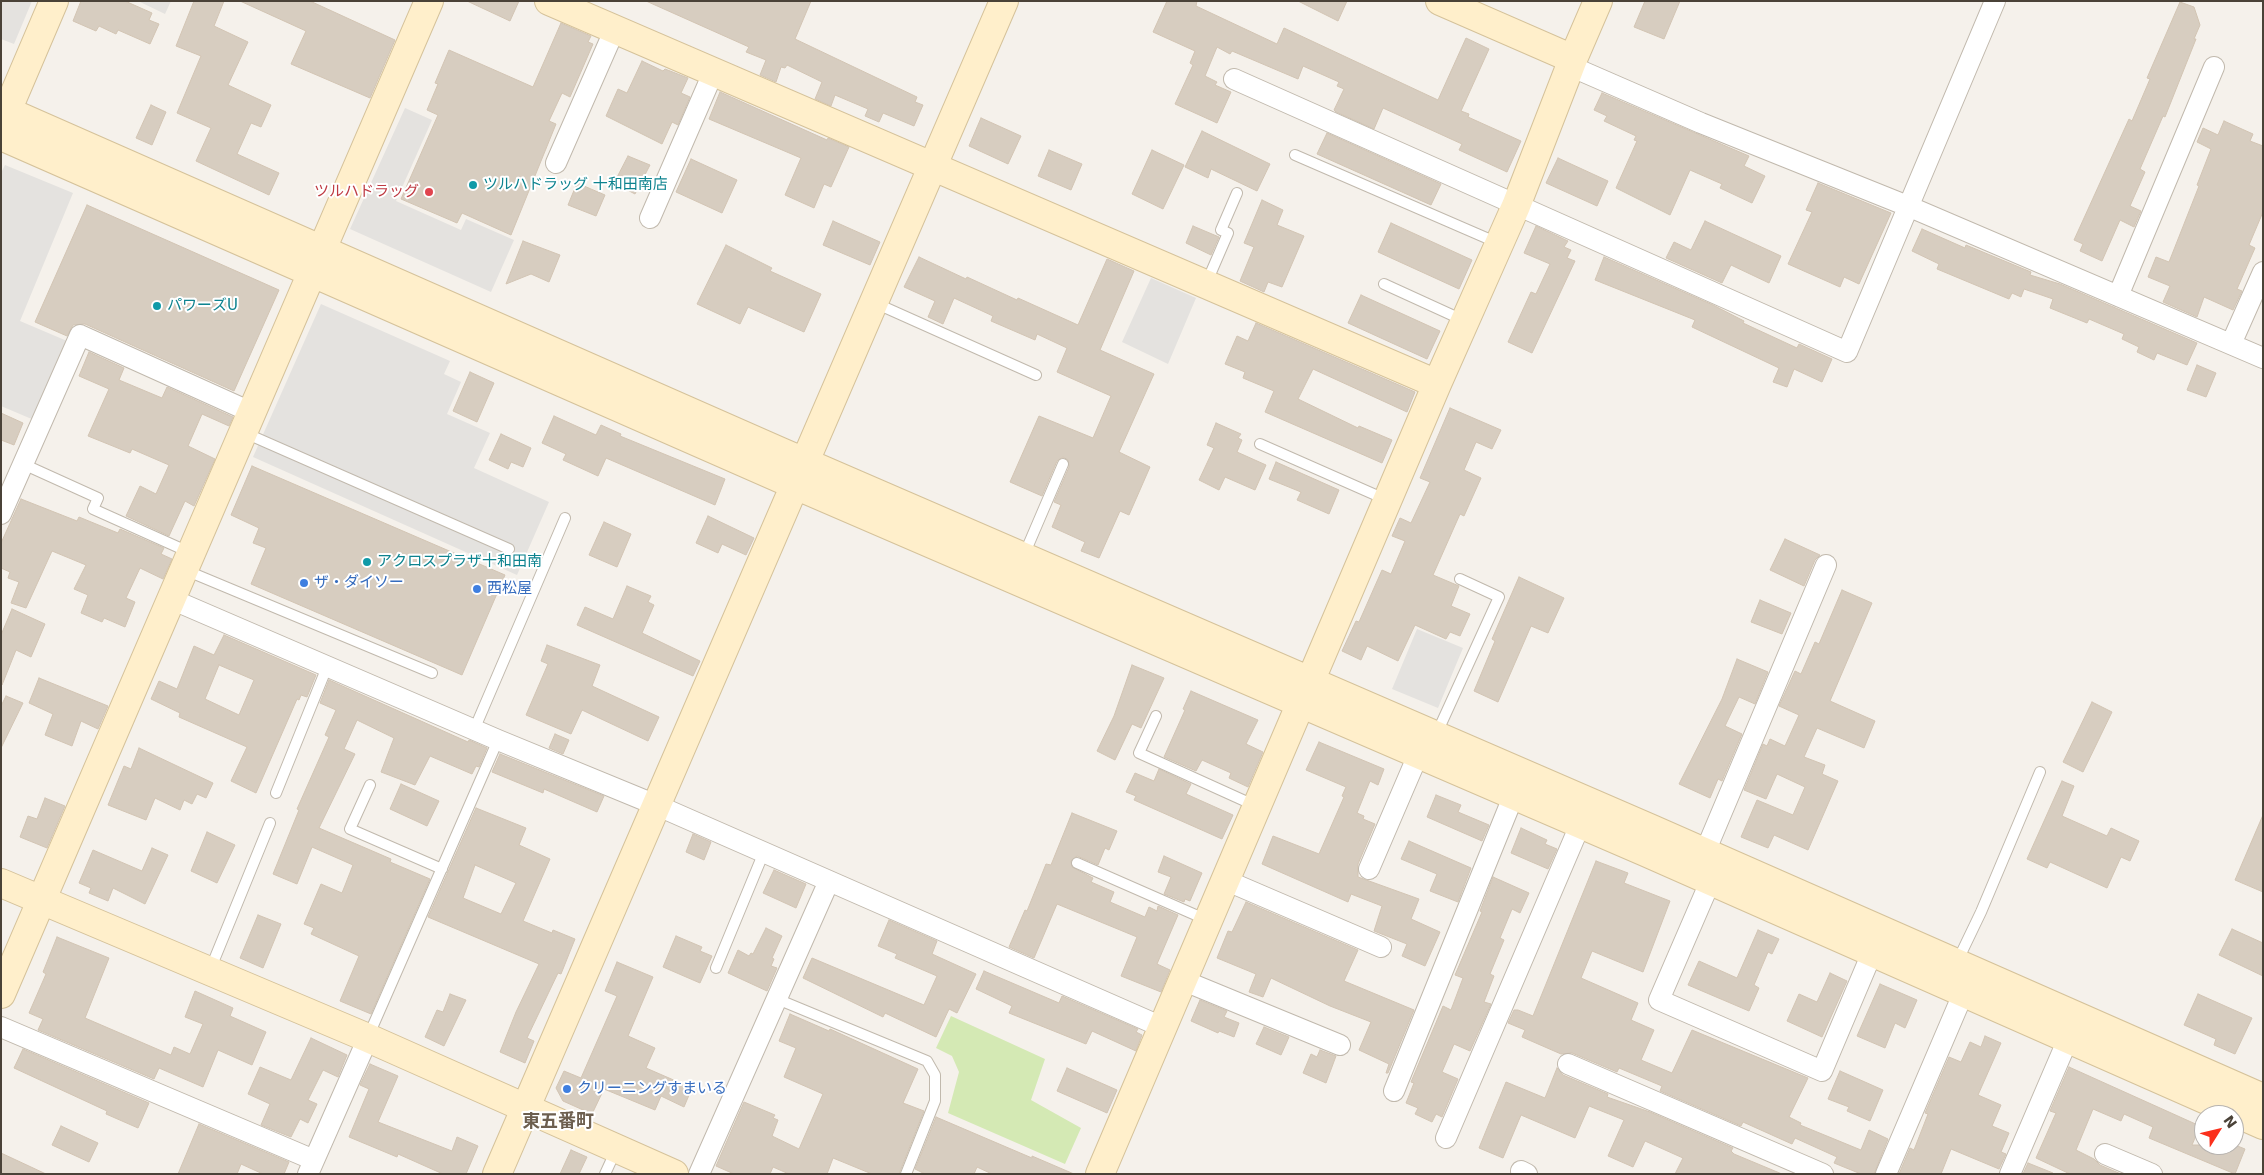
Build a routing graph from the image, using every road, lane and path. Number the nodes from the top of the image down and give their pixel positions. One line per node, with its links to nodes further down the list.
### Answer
1 (429, 1): 22 (street)
2 (549, 1): 8 (street)
3 (1004, 1): 16 (street)
4 (1440, 1): 9 (street)
5 (1598, 1): 9 (street)
6 (1996, 1): 19 (street)
7 (48, 3): 13 (street)
8 (614, 30): 11 (street); 15 (street)
9 (1571, 62): 18 (street); 19 (street)
10 (2214, 67): 26 (street)
11 (713, 73): 16 (street); 20 (street)
12 (1234, 79): 18 (street)
13 (3, 121): 22 (street)
14 (1295, 155): 21 (lane)
15 (556, 163)
16 (933, 166): 24 (street); 27 (street)
17 (1237, 193): 24 (lane)
18 (1516, 206): 19 (street); 21 (street)
19 (1910, 207): 26 (street)
20 (650, 218)
21 (1499, 244): 28 (street)
22 (318, 262): 33 (street); 37 (street)
23 (2263, 272): 29 (street)
24 (1206, 284): 32 (street)
25 (1384, 284): 28 (lane)
26 (2118, 296): 29 (street)
27 (874, 303): 31 (lane); 37 (street)
28 (1465, 321): 32 (street)
29 (2231, 344): 30 (street)
30 (2263, 358)
31 (1036, 375)
32 (1437, 384): 38 (street)
33 (248, 422): 35 (street); 41 (lane); 43 (street)
34 (1260, 444): 38 (lane)
35 (23, 464): 39 (street); 43 (lane)
36 (1063, 464): 42 (lane)
37 (800, 473): 42 (street); 49 (street); 58 (street)
38 (1387, 500): 49 (street)
39 (1, 514)
40 (565, 518): 51 (lane)
41 (509, 549)
42 (1023, 556): 49 (street)
43 (187, 561): 46 (street); 48 (lane)
44 (1826, 565): 63 (street)
45 (1460, 579): 53 (lane)
46 (171, 599): 47 (street); 71 (street)
47 (327, 667): 51 (street); 56 (lane)
48 (432, 673)
49 (1305, 692): 53 (street); 59 (street)
50 (1156, 716): 59 (lane)
51 (474, 730): 52 (street)
52 (498, 740): 58 (street); 66 (lane)
53 (1427, 746): 57 (street); 63 (street); 65 (street)
54 (2040, 772): 75 (lane)
55 (370, 784): 66 (lane)
56 (276, 792)
57 (1514, 797): 61 (street); 88 (street)
58 (656, 805): 62 (street); 90 (street)
59 (1256, 806): 67 (street)
60 (270, 823): 77 (lane)
61 (1580, 825): 69 (street); 92 (street)
62 (764, 852): 68 (street); 76 (lane)
63 (1705, 852): 75 (street)
64 (1077, 863): 72 (lane)
65 (1369, 868)
66 (442, 869): 84 (lane)
67 (1225, 880): 72 (street); 73 (street)
68 (829, 881): 81 (street); 83 (street)
69 (1710, 882): 74 (street); 74 (street)
70 (1, 883): 71 (street)
71 (43, 901): 77 (street); 79 (street)
72 (1208, 921): 78 (street)
73 (1381, 947)
74 (1872, 953): 80 (street)
75 (1956, 963): 89 (street)
76 (716, 968)
77 (210, 971): 84 (street)
78 (1182, 980): 83 (street); 86 (street)
79 (1, 994)
80 (1963, 994): 85 (street); 103 (street)
81 (777, 998): 99 (street); 100 (lane)
82 (1, 1027): 95 (street)
83 (1162, 1028): 101 (street)
84 (368, 1038): 90 (street); 95 (street)
85 (2068, 1039): 91 (street); 104 (street)
86 (1340, 1045)
87 (1568, 1064): 102 (street)
88 (1394, 1092)
89 (2263, 1098)
90 (525, 1109): 93 (street); 96 (street)
91 (2263, 1125)
92 (1446, 1138)
93 (617, 1149): 97 (lane); 98 (street)
94 (2105, 1154): 105 (street)
95 (311, 1167)
96 (497, 1174)
97 (605, 1174)
98 (674, 1174)
99 (699, 1174)
100 (906, 1174)
101 (1100, 1174)
102 (1823, 1174)
103 (1886, 1174)
104 (2010, 1174)
105 (2152, 1174)

